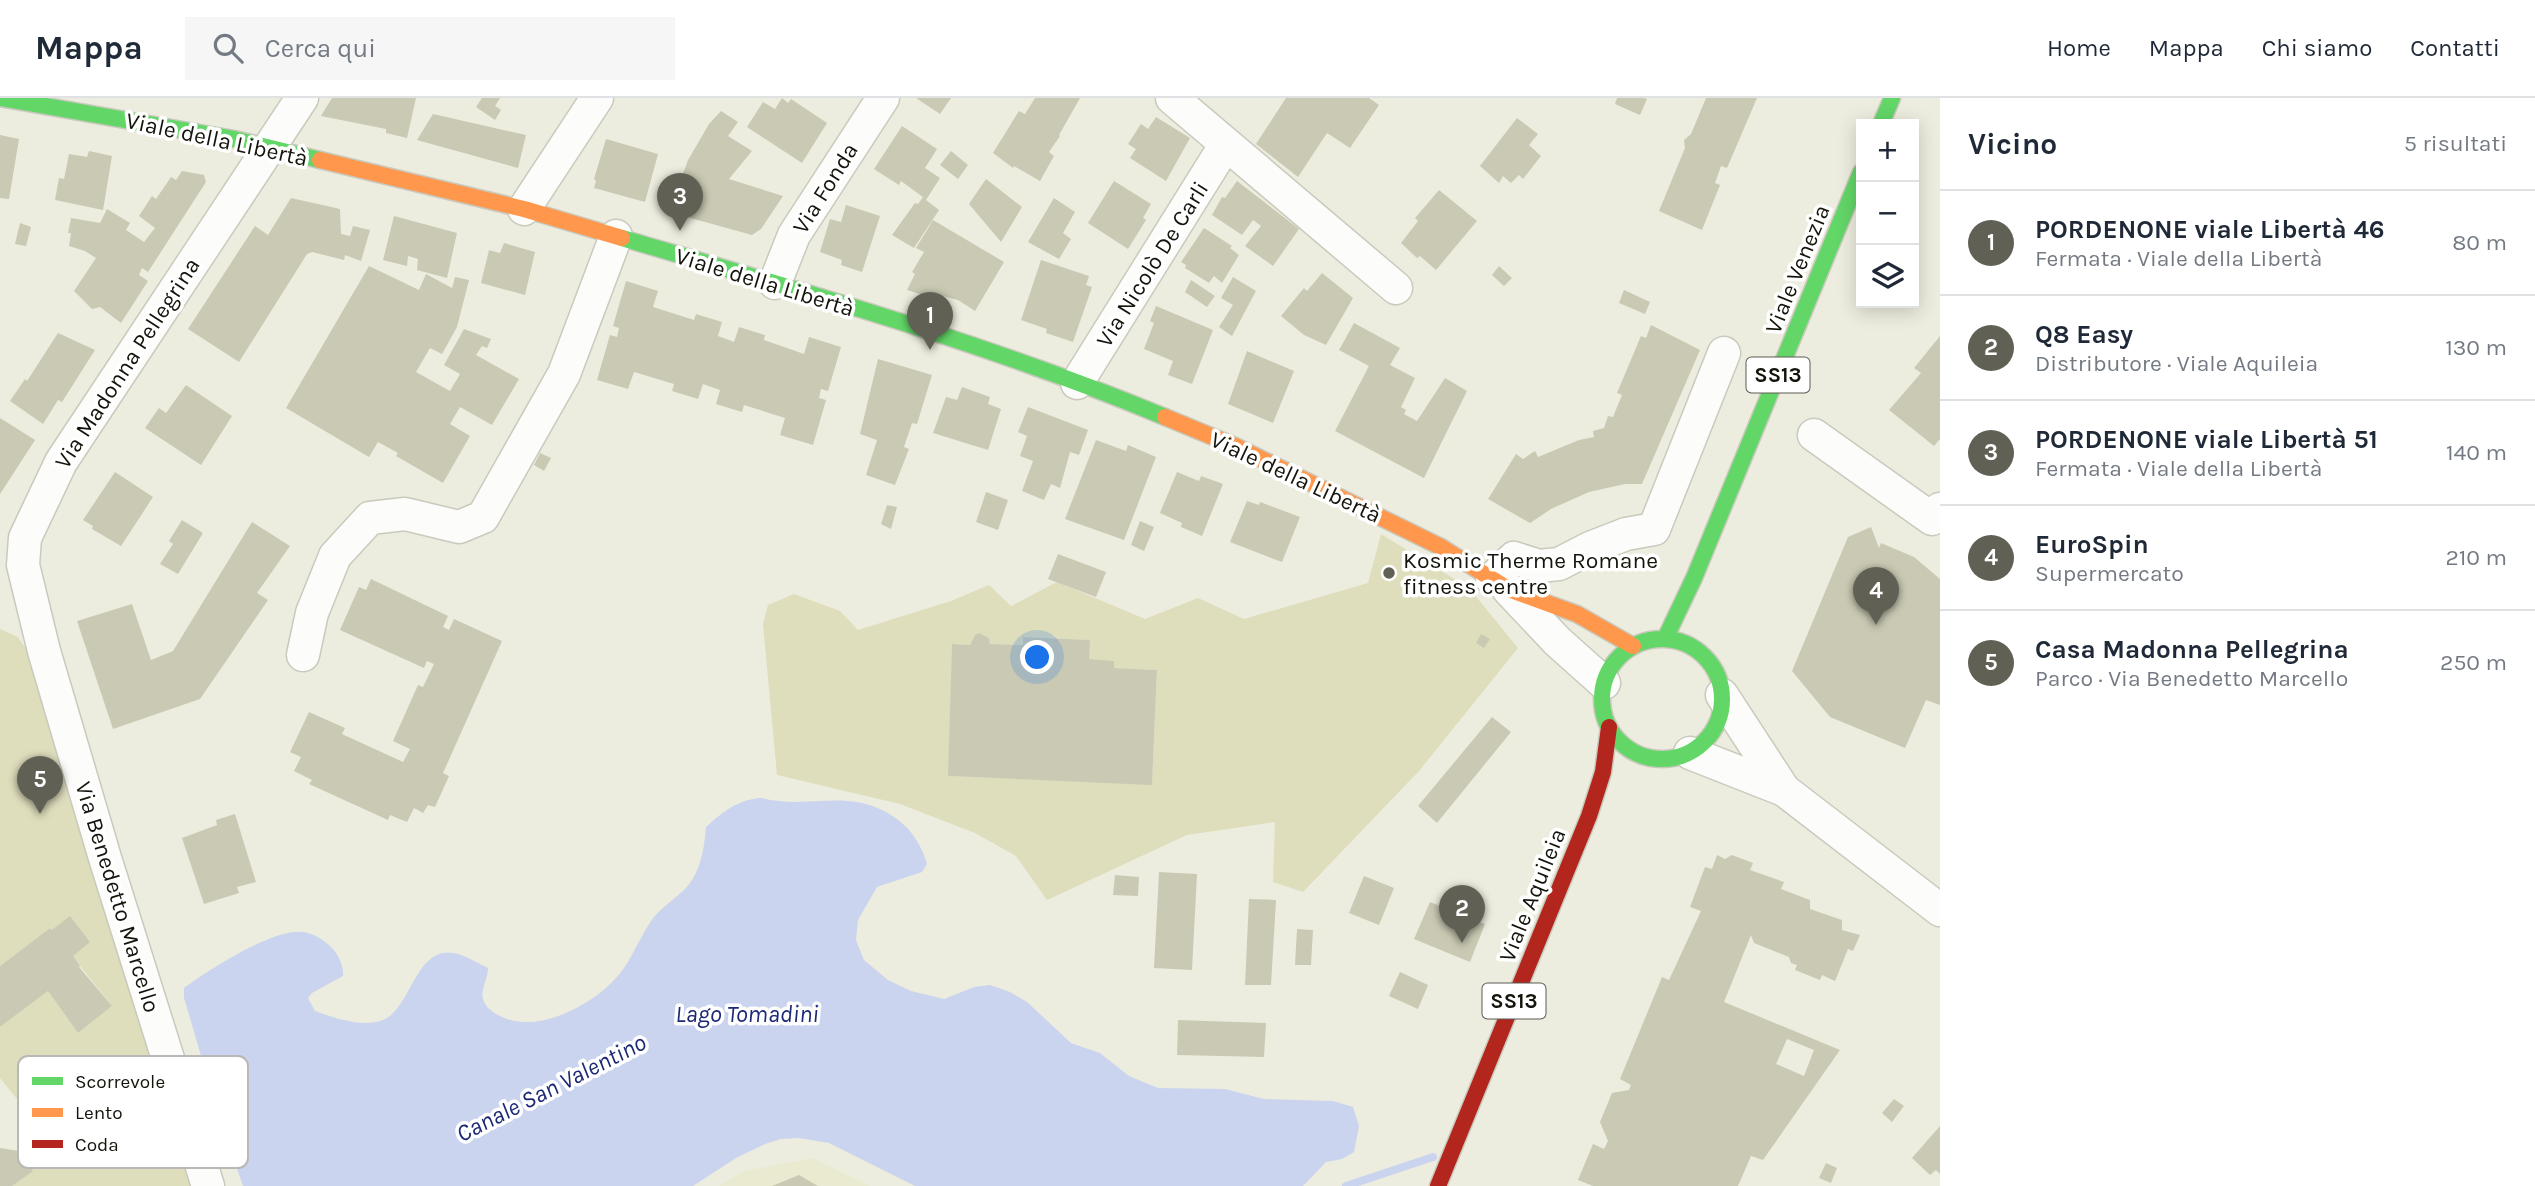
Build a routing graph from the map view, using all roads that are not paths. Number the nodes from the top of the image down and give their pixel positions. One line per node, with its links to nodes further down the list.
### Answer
1 (0, 98): 9 (street, Viale della Libertà)
2 (302, 98): 9 (street, Via Madonna Pellegrina)
3 (597, 98): 11 (street)
4 (883, 98): 13 (street, Via Fonda)
5 (1172, 98): 8 (street)
6 (1892, 98): 7 (street)
7 (1883, 119)
8 (1226, 145): 14 (street); 16 (street, Via Nicolò De Carli)
9 (270, 149): 11 (street, Viale della Libertà); 19 (street, Via Madonna Pellegrina)
10 (1857, 182): 20 (street, Viale Venezia / SS13)
11 (524, 209): 12 (street, Viale della Libertà)
12 (616, 236): 13 (street, Viale della Libertà); 27 (street)
13 (775, 283): 16 (street, Viale della Libertà)
14 (1396, 288)
15 (1724, 353): 21 (street)
16 (1076, 383): 21 (street, Viale della Libertà)
17 (1814, 435): 18 (street)
18 (1940, 509)
19 (12, 572): 37 (street, Via Benedetto Marcello)
20 (1694, 578): 22 (street, Viale Venezia / SS13); 24 (street, Viale Venezia / SS13)
21 (1500, 584): 25 (street, Viale della Libertà); 28 (street, Viale della Libertà)
22 (1696, 605)
23 (1699, 630): 26 (street)
24 (1665, 639): 25 (street); 26 (street)
25 (1633, 646): 28 (street)
26 (1702, 653): 29 (street)
27 (303, 655)
28 (1604, 683): 30 (street, Viale Aquileia / SS13)
29 (1722, 695): 31 (street); 33 (street)
30 (1609, 727): 31 (street); 35 (street, Viale Aquileia / SS13)
31 (1678, 756): 32 (street); 33 (street)
32 (1646, 772)
33 (1784, 790): 36 (street)
34 (1608, 800): 35 (street, Viale Aquileia / SS13)
35 (1589, 816): 40 (street, Viale Aquileia / SS13)
36 (1940, 910)
37 (167, 1056)
38 (202, 1168): 39 (street, Via Benedetto Marcello)
39 (208, 1186)
40 (1438, 1186)

